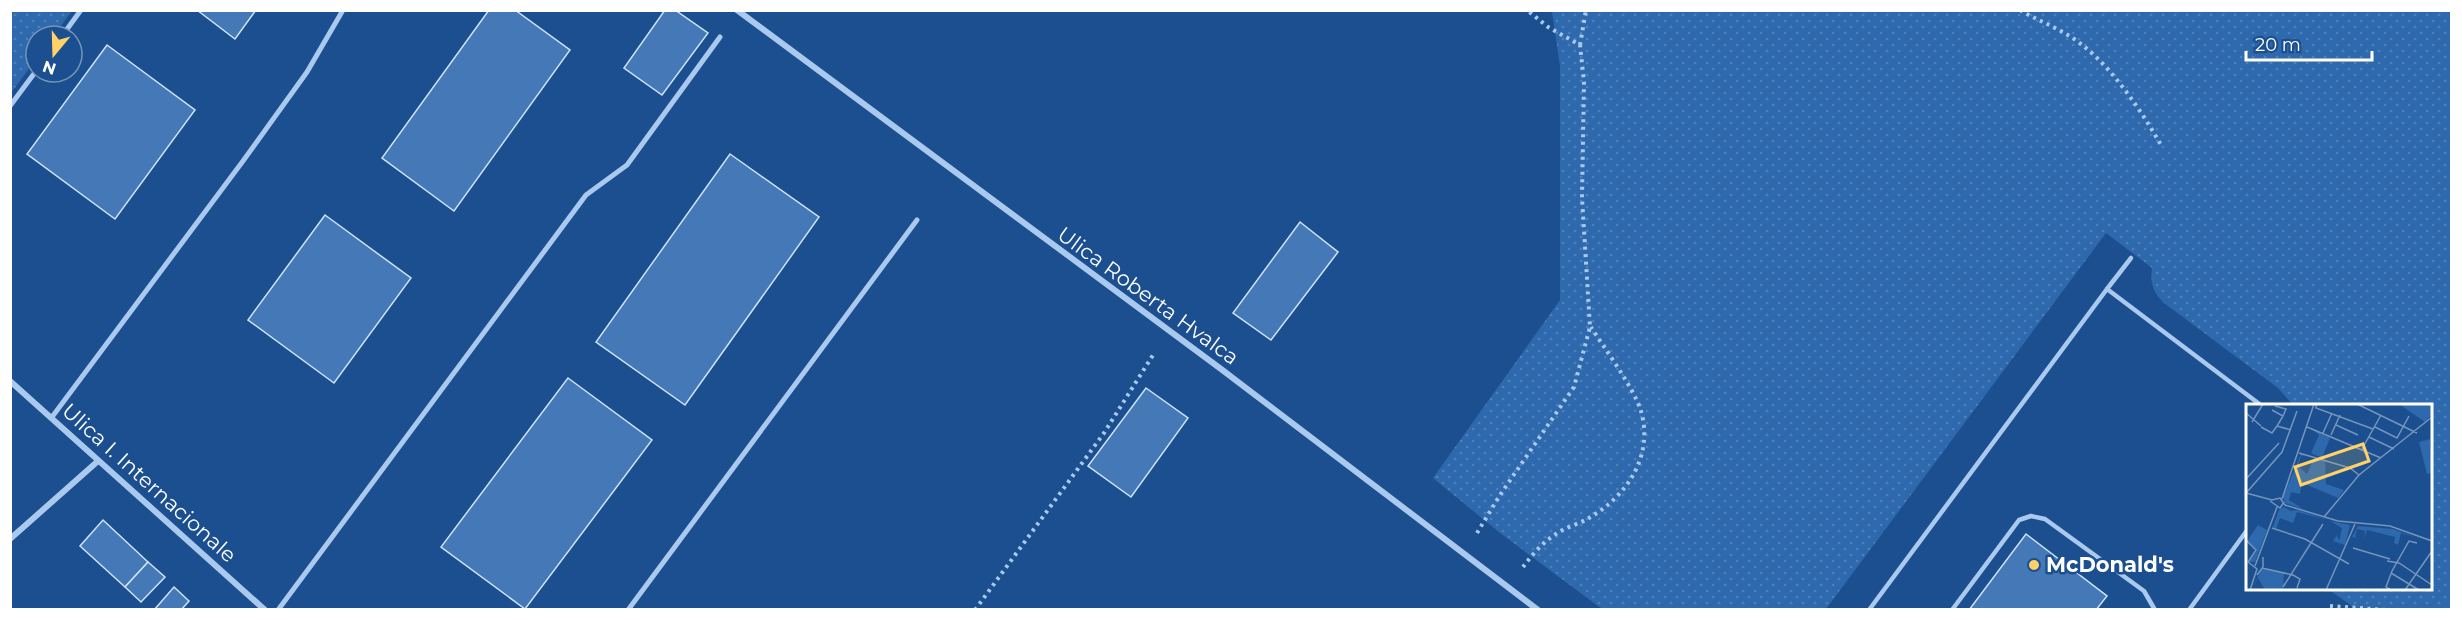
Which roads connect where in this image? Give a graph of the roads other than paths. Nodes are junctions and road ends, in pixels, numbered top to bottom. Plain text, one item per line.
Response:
1 (81, 10) edge
2 (343, 10) edge
3 (736, 10) edge
4 (71, 24) edge
5 (720, 38) dead end
6 (26, 84) edge
7 (10, 106) edge
8 (917, 220) dead end
9 (2131, 258) dead end
10 (2107, 289) junction
11 (10, 381) edge
12 (2261, 404) edge
13 (51, 417) junction
14 (98, 461) junction
15 (2246, 530) edge
16 (10, 539) edge
17 (265, 609) edge
18 (278, 609) edge
19 (628, 609) edge
20 (1538, 609) edge
21 (1869, 609) edge
22 (1953, 609) edge
23 (2155, 609) edge
24 (2189, 609) edge

1 - 4 street
2 - 13 street
3 - 20 street, Ulica Roberta Hvalca
5 - 18 street
6 - 7 street
8 - 19 street
9 - 10 lane
10 - 12 lane
10 - 21 lane
11 - 13 street, Ulica I. Internacionale
13 - 14 street, Ulica I. Internacionale
14 - 16 street
14 - 17 street, Ulica I. Internacionale
15 - 24 lane
22 - 23 lane

